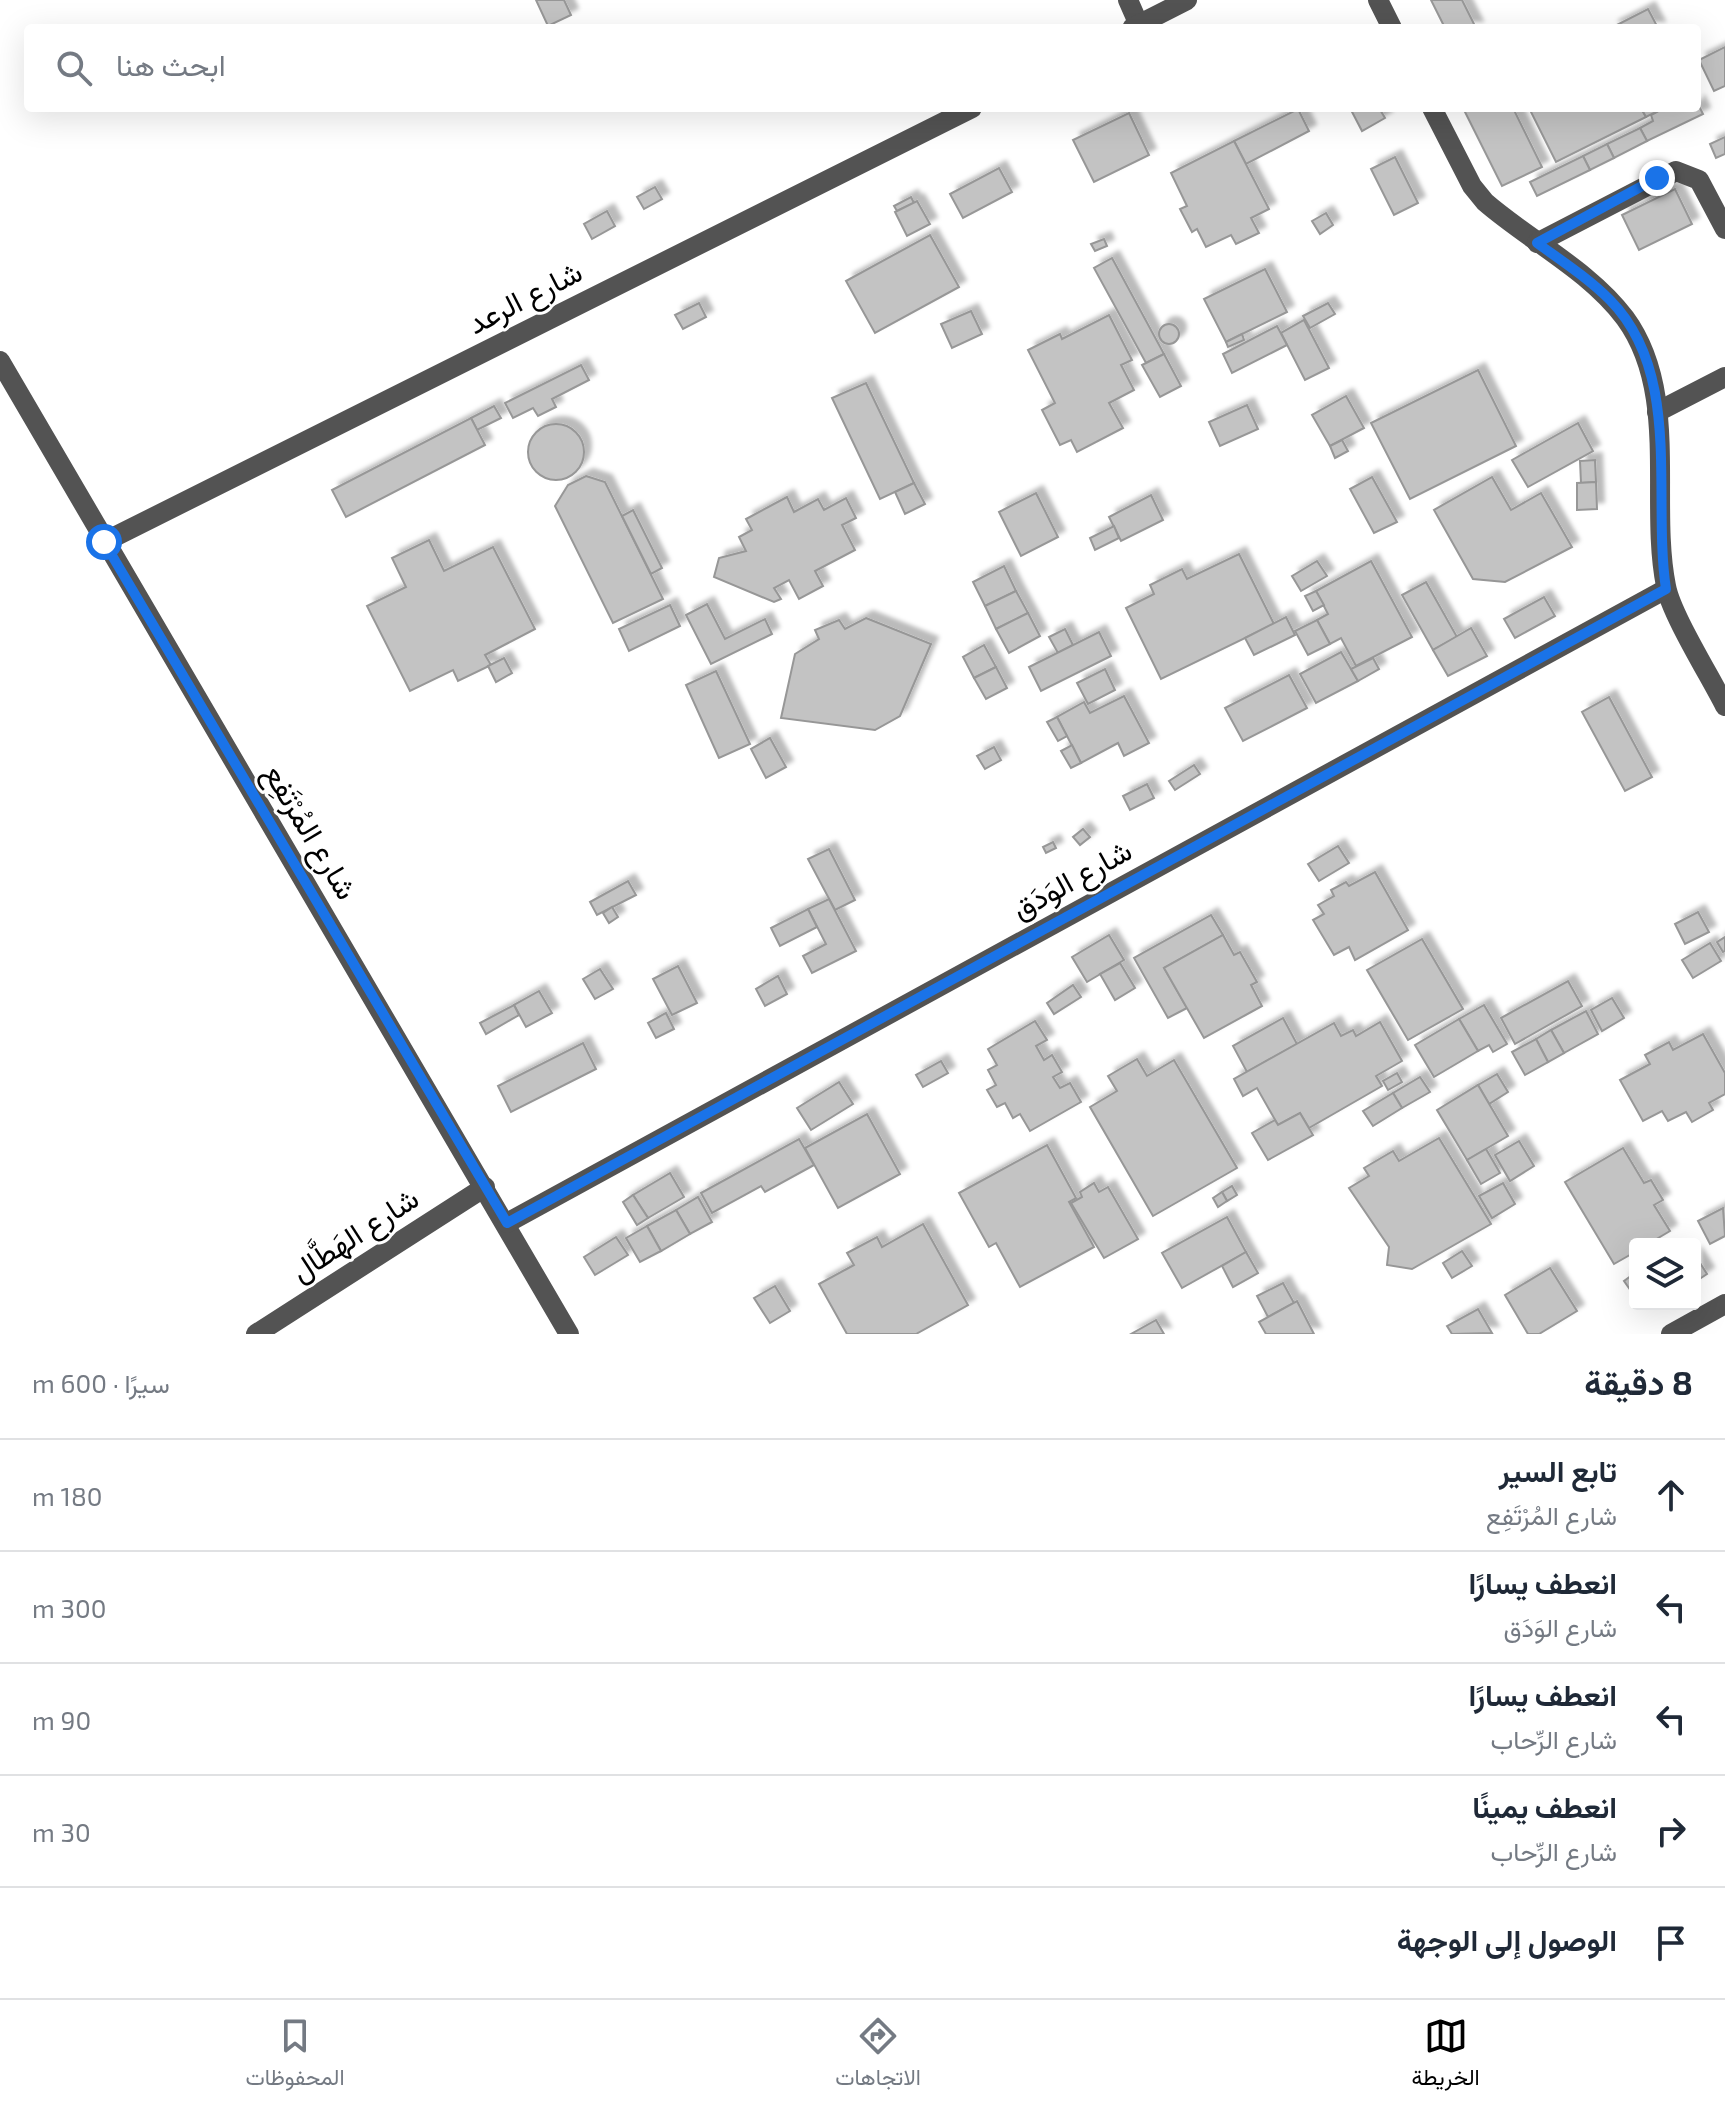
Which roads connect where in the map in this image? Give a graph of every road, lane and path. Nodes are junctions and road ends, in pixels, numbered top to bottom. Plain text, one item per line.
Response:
1 (1128, 0) edge
2 (1187, 0) edge
3 (1378, 0) edge
4 (1135, 24) edge
5 (1140, 24) edge
6 (1390, 24) edge
7 (964, 112) edge
8 (1434, 112) edge
9 (1725, 229) edge
10 (1537, 243) junction
11 (0, 361) edge
12 (1725, 377) edge
13 (1657, 412) junction
14 (104, 542) junction
15 (1666, 589) junction
16 (1725, 706) edge
17 (485, 1187) junction
18 (507, 1223) junction
19 (1725, 1304) edge
20 (256, 1334) edge
21 (569, 1334) edge
22 (1671, 1334) edge

1 - 4 street
2 - 5 street
3 - 6 street
7 - 14 street, شارع الرعد
8 - 10 street
9 - 10 street
10 - 13 street
11 - 14 street, شارع المُرْتَفِع
12 - 13 street
13 - 15 street
14 - 17 street, شارع المُرْتَفِع
15 - 16 street
15 - 18 street, شارع الوَدَق
17 - 18 street, شارع المُرْتَفِع
17 - 20 street, شارع الهَطَّال
18 - 21 street, شارع المُرْتَفِع
19 - 22 street

